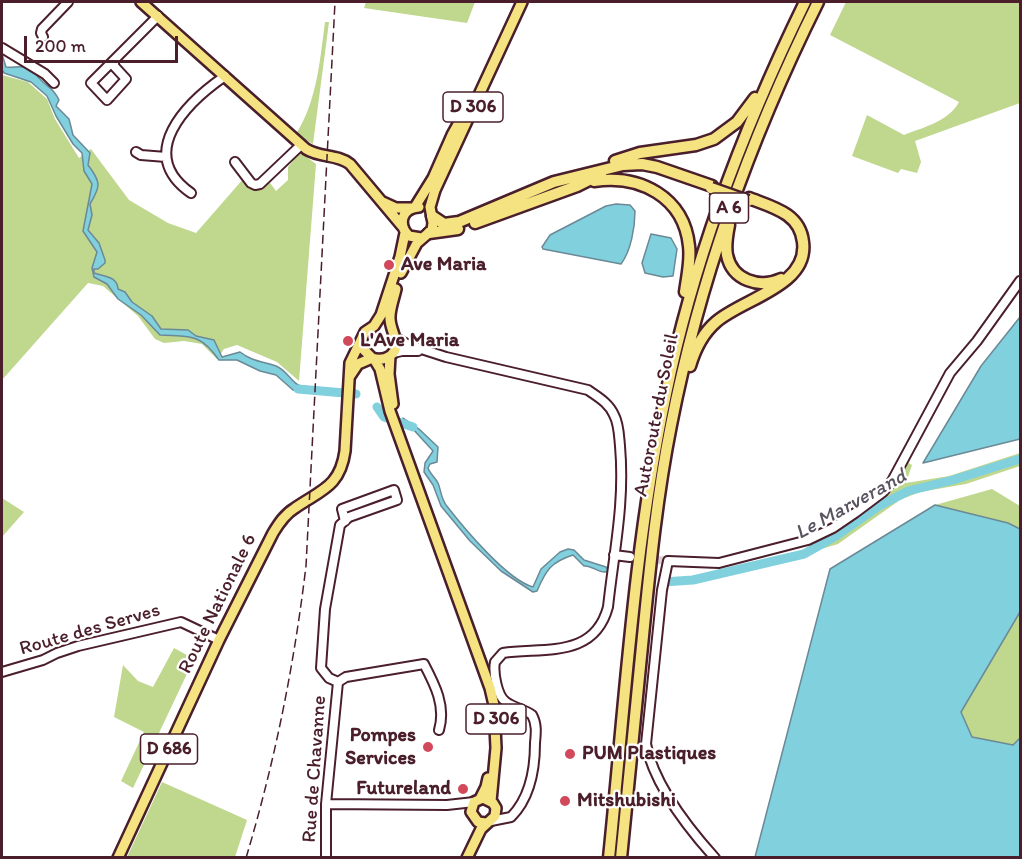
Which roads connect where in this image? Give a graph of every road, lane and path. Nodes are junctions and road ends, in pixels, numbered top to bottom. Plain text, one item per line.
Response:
1 (68, 2) edge
2 (141, 2) edge
3 (516, 2) edge
4 (522, 2) edge
5 (805, 2) edge
6 (818, 2) edge
7 (158, 16) junction
8 (44, 37) dead end
9 (2, 48) edge
10 (114, 60) junction
11 (225, 76) junction
12 (768, 79) junction
13 (54, 83) dead end
14 (301, 145) junction
15 (136, 152) dead end
16 (166, 157) junction
17 (235, 162) dead end
18 (590, 172) junction
19 (577, 186) junction
20 (711, 187) junction
21 (735, 192) junction
22 (191, 193) dead end
23 (379, 200) junction
24 (749, 200) junction
25 (414, 207) junction
26 (431, 215) junction
27 (404, 229) junction
28 (425, 236) junction
29 (1020, 281) edge
30 (374, 326) junction
31 (394, 334) junction
32 (362, 341) junction
33 (678, 343) junction
34 (429, 352) junction
35 (392, 354) junction
36 (373, 358) junction
37 (348, 383) junction
38 (393, 413) junction
39 (671, 424) junction
40 (345, 521) junction
41 (614, 555) junction
42 (630, 557) tunnel mouth
43 (219, 640) junction
44 (472, 640) junction
45 (2, 672) edge
46 (338, 682) junction
47 (440, 730) dead end
48 (477, 800) junction
49 (326, 804) junction
50 (447, 805) junction
51 (494, 805) junction
52 (519, 807) junction
53 (472, 816) junction
54 (489, 822) junction
55 (118, 858) edge
56 (326, 858) edge
57 (462, 858) edge
58 (467, 858) edge
59 (609, 858) edge
60 (621, 858) edge
61 (715, 858) edge

1 - 8 street
2 - 7 main road
3 - 25 main road, D 306
4 - 26 main road, D 306
5 - 12 highway, Autoroute du Soleil / A 6
6 - 21 highway, Autoroute du Soleil / A 6
7 - 10 street
7 - 11 main road
9 - 13 street
10 - 10 street
11 - 14 main road
11 - 16 street
12 - 18 highway
12 - 33 highway, Autoroute du Soleil / A 6
14 - 17 street
14 - 23 main road
15 - 16 street
16 - 22 street
18 - 20 highway
18 - 26 highway
19 - 20 highway
19 - 28 highway
19 - 33 highway
20 - 24 highway, bridge
21 - 24 highway
21 - 39 highway, Autoroute du Soleil / A 6
23 - 25 main road
23 - 27 main road
24 - 39 highway
25 - 26 main road
25 - 27 main road
26 - 28 main road
27 - 28 main road
27 - 30 main road
28 - 31 main road
29 - 61 street
30 - 31 main road
30 - 32 main road
31 - 34 street
31 - 35 main road
32 - 36 main road
32 - 37 main road, Route Nationale 6 / D 686
33 - 59 highway, Autoroute du Soleil / A 6
34 - 35 street
34 - 41 street
35 - 36 main road
35 - 38 main road, D 306
36 - 37 main road
36 - 38 main road, D 306
37 - 43 main road, Route Nationale 6 / D 686
38 - 44 main road, D 306
39 - 60 highway, Autoroute du Soleil / A 6
40 - 40 street
40 - 46 street
41 - 42 street
41 - 52 street
43 - 45 street, Route des Serves
43 - 55 main road, Route Nationale 6 / D 686
44 - 48 main road, D 306
44 - 51 main road, D 306
46 - 47 street
46 - 49 street, Rue de Chavanne
48 - 50 street
48 - 51 main road
48 - 53 main road
49 - 50 street
49 - 56 street, Rue de Chavanne
50 - 53 street
51 - 52 street
51 - 54 main road
52 - 54 street
53 - 54 main road
53 - 57 main road
54 - 58 main road

